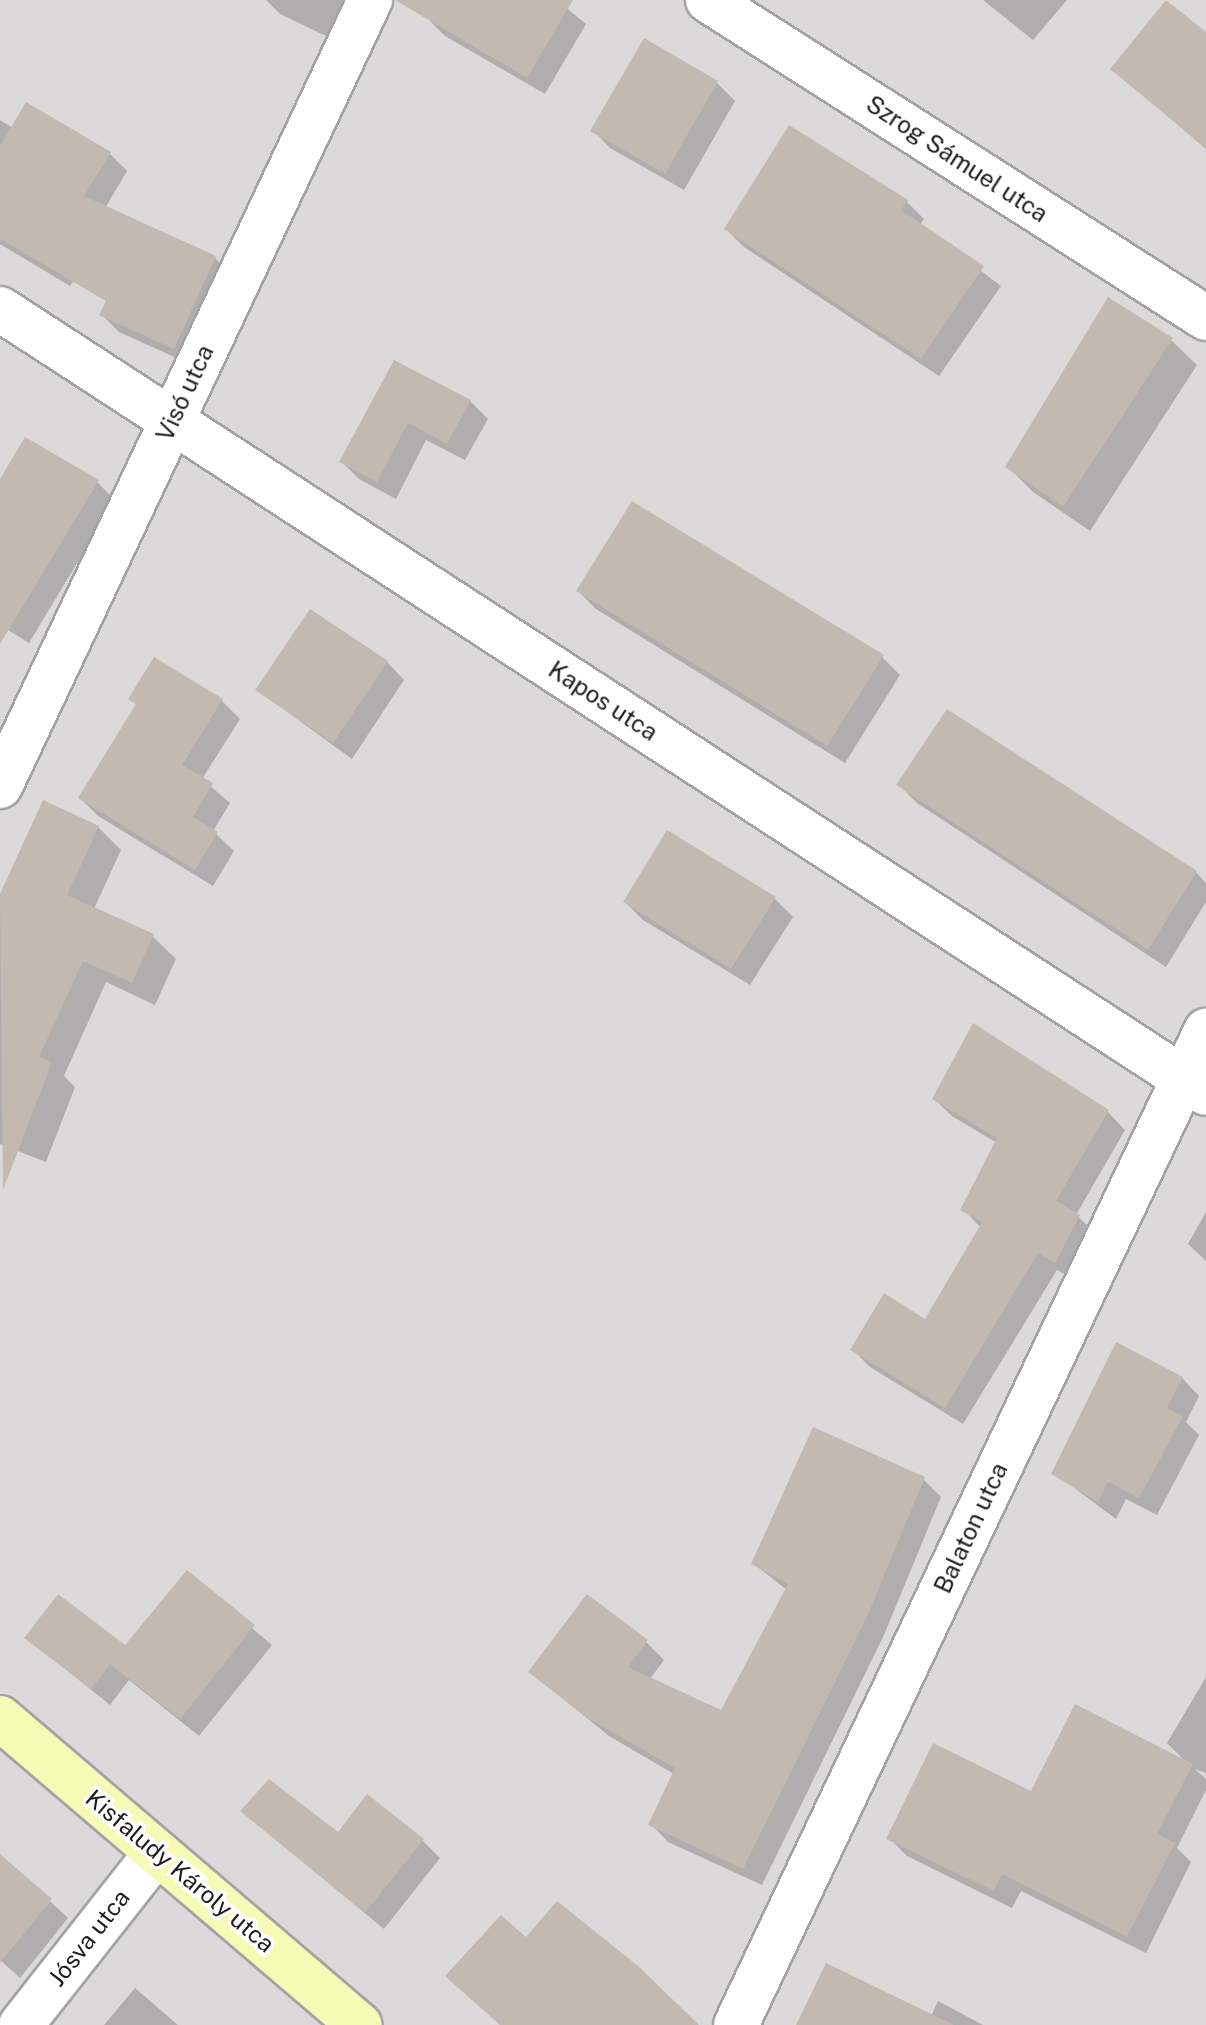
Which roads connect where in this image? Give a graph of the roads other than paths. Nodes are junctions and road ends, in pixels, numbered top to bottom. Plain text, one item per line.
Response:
1 (370, 0) edge
2 (708, 0) edge
3 (0, 309) edge
4 (1206, 318) edge
5 (172, 421) junction
6 (0, 786) edge
7 (1206, 1031) edge
8 (1195, 1086) edge
9 (0, 1718) edge
10 (157, 1852) junction
11 (21, 2025) edge
12 (360, 2025) edge
13 (736, 2025) edge

1 - 5 street, Visó utca
2 - 4 street, Szrog Sámuel utca
3 - 5 street, Kapos utca
5 - 6 street, Visó utca
5 - 8 street, Kapos utca
7 - 8 street, Balaton utca
8 - 13 street, Balaton utca
9 - 10 main road, Kisfaludy Károly utca
10 - 11 street, Jósva utca
10 - 12 main road, Kisfaludy Károly utca

